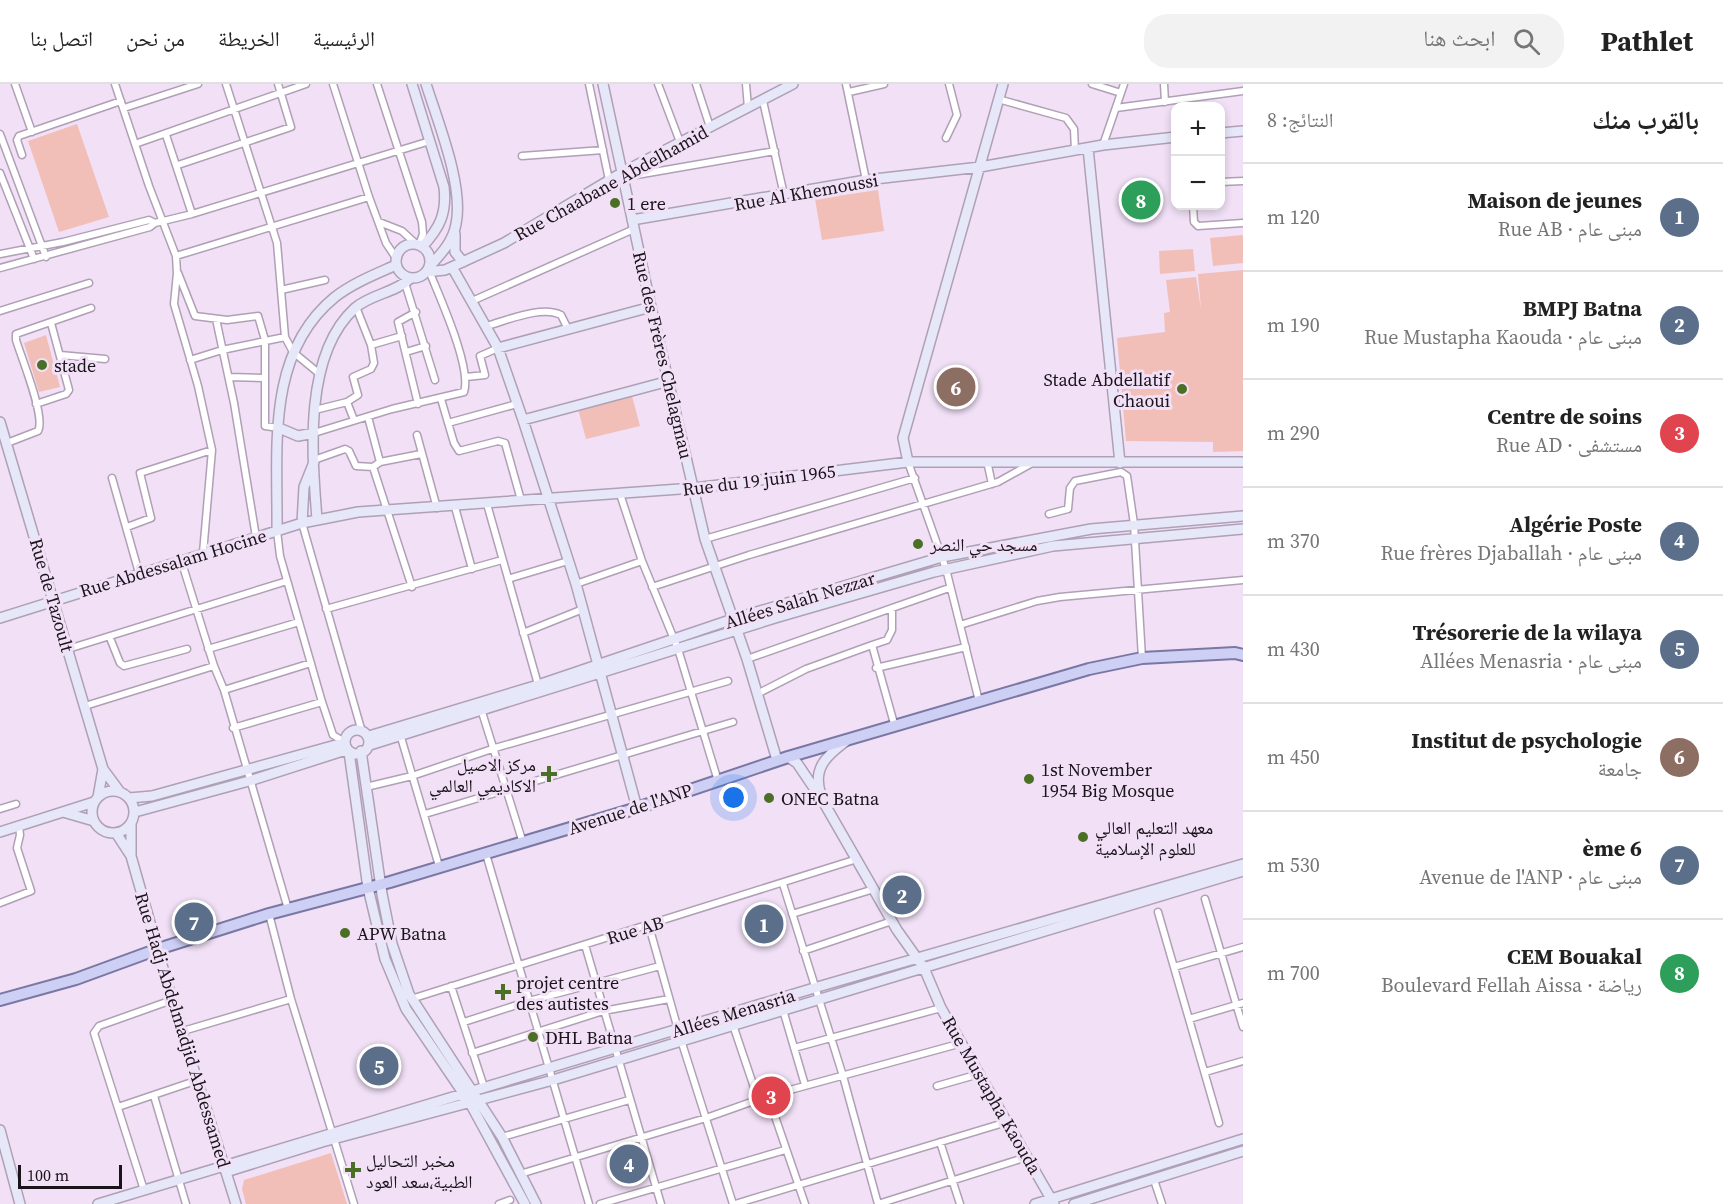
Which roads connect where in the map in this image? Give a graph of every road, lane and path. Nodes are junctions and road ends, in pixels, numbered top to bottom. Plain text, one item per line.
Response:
1 (15, 84) edge
2 (115, 84) edge
3 (198, 84) edge
4 (226, 84) edge
5 (278, 84) edge
6 (306, 84) edge
7 (333, 84) edge
8 (376, 84) edge
9 (412, 84) edge
10 (426, 84) edge
11 (589, 84) edge
12 (603, 84) edge
13 (658, 84) edge
14 (696, 84) edge
15 (746, 84) edge
16 (792, 84) edge
17 (846, 84) edge
18 (884, 84) edge
19 (950, 84) edge
20 (1003, 84) edge
21 (1092, 84) edge
22 (1124, 84) edge
23 (1164, 84) edge
24 (1243, 91) edge
25 (849, 92) junction
26 (281, 93) junction
27 (1121, 93) junction
28 (1190, 98) junction
29 (998, 99) junction
30 (763, 100) junction
31 (121, 101) junction
32 (1165, 102) junction
33 (1190, 102) edge
34 (124, 108) junction
35 (1116, 108) junction
36 (748, 109) junction
37 (235, 110) junction
38 (710, 127) junction
39 (1243, 131) edge
40 (32, 132) junction
41 (1225, 133) edge
42 (0, 134) edge
43 (166, 135) junction
44 (946, 138) dead end
45 (1171, 138) edge
46 (430, 141) junction
47 (245, 142) junction
48 (680, 142) junction
49 (135, 144) junction
50 (1103, 145) junction
51 (1088, 148) junction
52 (603, 150) junction
53 (398, 151) junction
54 (775, 151) junction
55 (1075, 151) junction
56 (22, 155) dead end
57 (522, 156) dead end
58 (359, 163) junction
59 (178, 165) junction
60 (980, 167) junction
61 (0, 173) edge
62 (624, 175) junction
63 (609, 180) junction
64 (866, 180) junction
65 (1243, 181) edge
66 (1225, 183) edge
67 (261, 192) junction
68 (784, 195) junction
69 (369, 196) junction
70 (1193, 210) edge
71 (192, 214) junction
72 (159, 222) junction
73 (379, 222) junction
74 (1243, 223) edge
75 (633, 225) junction
76 (273, 226) junction
77 (455, 230) junction
78 (42, 246) junction
79 (421, 247) junction
80 (28, 248) junction
81 (0, 254) edge
82 (439, 255) junction
83 (46, 256) junction
84 (176, 256) junction
85 (34, 259) junction
86 (396, 261) junction
87 (458, 264) junction
88 (0, 268) edge
89 (428, 271) junction
90 (177, 273) junction
91 (325, 280) dead end
92 (408, 281) junction
93 (89, 283) dead end
94 (281, 290) junction
95 (472, 302) junction
96 (356, 307) junction
97 (651, 307) junction
98 (91, 308) dead end
99 (0, 311) edge
100 (416, 312) junction
101 (216, 320) junction
102 (51, 323) junction
103 (486, 326) junction
104 (568, 329) junction
105 (402, 336) junction
106 (285, 337) junction
107 (265, 340) junction
108 (371, 345) junction
109 (426, 346) junction
110 (498, 348) junction
111 (222, 350) junction
112 (293, 352) junction
113 (406, 352) junction
114 (60, 355) junction
115 (105, 359) dead end
116 (190, 360) junction
117 (321, 375) junction
118 (229, 377) junction
119 (466, 377) junction
120 (266, 378) junction
121 (435, 380) dead end
122 (669, 381) junction
123 (441, 399) junction
124 (347, 402) junction
125 (36, 404) junction
126 (418, 404) junction
127 (517, 404) junction
128 (315, 410) junction
129 (368, 417) junction
130 (354, 420) junction
131 (523, 420) junction
132 (0, 422) edge
133 (448, 423) junction
134 (279, 428) junction
135 (314, 433) junction
136 (417, 435) dead end
137 (7, 443) junction
138 (212, 450) junction
139 (422, 454) junction
140 (314, 460) junction
141 (987, 460) junction
142 (380, 462) junction
143 (908, 462) junction
144 (1035, 462) junction
145 (1243, 462) edge
146 (1120, 463) junction
147 (373, 466) junction
148 (112, 478) dead end
149 (915, 478) junction
150 (992, 484) junction
151 (694, 488) junction
152 (621, 494) junction
153 (549, 498) junction
154 (521, 500) junction
155 (487, 504) junction
156 (924, 506) junction
157 (455, 507) junction
158 (437, 508) junction
159 (387, 510) junction
160 (1049, 514) dead end
161 (1243, 516) edge
162 (317, 519) junction
163 (302, 523) junction
164 (1134, 524) junction
165 (127, 527) junction
166 (1243, 529) edge
167 (277, 531) junction
168 (256, 537) junction
169 (1134, 537) junction
170 (705, 539) junction
171 (203, 553) junction
172 (942, 557) junction
173 (502, 560) junction
174 (181, 561) junction
175 (568, 561) junction
176 (642, 561) junction
177 (714, 568) junction
178 (471, 569) junction
179 (946, 569) junction
180 (140, 573) junction
181 (508, 579) junction
182 (1243, 580) edge
183 (287, 581) junction
184 (576, 584) junction
185 (412, 587) junction
186 (652, 587) junction
187 (949, 588) junction
188 (1138, 591) junction
189 (54, 601) junction
190 (892, 608) junction
191 (326, 609) junction
192 (583, 609) junction
193 (196, 610) junction
194 (0, 618) edge
195 (732, 619) junction
196 (299, 622) junction
197 (960, 625) junction
198 (737, 632) junction
199 (523, 633) junction
200 (110, 638) junction
201 (672, 640) junction
202 (872, 645) junction
203 (966, 647) junction
204 (68, 649) junction
205 (187, 649) dead end
206 (208, 649) junction
207 (678, 649) junction
208 (1240, 653) edge
209 (1143, 658) junction
210 (747, 659) junction
211 (310, 663) junction
212 (213, 666) junction
213 (600, 667) junction
214 (876, 668) junction
215 (728, 681) dead end
216 (539, 688) junction
217 (224, 690) junction
218 (692, 690) junction
219 (757, 694) junction
220 (980, 701) junction
221 (322, 702) junction
222 (85, 706) junction
223 (481, 709) junction
224 (611, 714) junction
225 (734, 722) dead end
226 (895, 727) junction
227 (233, 728) junction
228 (703, 731) junction
229 (399, 732) junction
230 (367, 737) junction
231 (845, 742) junction
232 (346, 746) junction
233 (495, 748) junction
234 (361, 751) junction
235 (622, 755) junction
236 (782, 759) junction
237 (103, 769) junction
238 (246, 770) junction
239 (412, 776) junction
240 (249, 781) junction
241 (718, 781) junction
242 (366, 787) junction
243 (508, 788) junction
244 (120, 792) junction
245 (129, 798) junction
246 (96, 799) junction
247 (824, 803) junction
248 (16, 804) dead end
249 (637, 808) junction
250 (0, 809) edge
251 (60, 812) junction
252 (135, 812) junction
253 (424, 814) junction
254 (94, 821) junction
255 (131, 824) junction
256 (19, 826) junction
257 (362, 831) junction
258 (372, 831) junction
259 (0, 832) edge
260 (116, 833) junction
261 (523, 843) junction
262 (486, 854) junction
263 (130, 856) junction
264 (858, 859) junction
265 (1243, 864) edge
266 (439, 866) junction
267 (1243, 871) edge
268 (783, 884) junction
269 (381, 885) junction
270 (368, 888) junction
271 (874, 889) junction
272 (1205, 899) dead end
273 (0, 903) edge
274 (1121, 904) junction
275 (288, 909) junction
276 (1158, 912) dead end
277 (269, 914) junction
278 (792, 914) junction
279 (892, 921) junction
280 (649, 926) junction
281 (585, 945) junction
282 (1243, 947) edge
283 (159, 949) junction
284 (803, 951) junction
285 (1221, 953) junction
286 (914, 958) junction
287 (517, 966) junction
288 (660, 966) junction
289 (1174, 968) junction
290 (920, 969) junction
291 (597, 981) junction
292 (451, 986) junction
293 (814, 988) junction
294 (291, 999) junction
295 (411, 999) junction
296 (669, 999) junction
297 (0, 1000) edge
298 (172, 1000) junction
299 (818, 1000) junction
300 (528, 1001) junction
301 (1240, 1004) edge
302 (941, 1008) junction
303 (783, 1010) junction
304 (603, 1011) junction
305 (1189, 1019) junction
306 (464, 1022) junction
307 (733, 1025) junction
308 (1243, 1027) edge
309 (537, 1030) junction
310 (183, 1031) junction
311 (679, 1035) junction
312 (830, 1038) junction
313 (962, 1043) junction
314 (794, 1048) junction
315 (472, 1053) junction
316 (615, 1054) junction
317 (1243, 1061) edge
318 (549, 1069) junction
319 (1204, 1072) junction
320 (979, 1074) junction
321 (843, 1076) junction
322 (198, 1080) junction
323 (553, 1080) junction
324 (805, 1085) junction
325 (937, 1086) dead end
326 (484, 1087) junction
327 (467, 1091) junction
328 (154, 1096) junction
329 (768, 1096) junction
330 (758, 1099) junction
331 (478, 1100) junction
332 (629, 1100) junction
333 (118, 1107) junction
334 (706, 1118) junction
335 (563, 1120) junction
336 (1008, 1122) junction
337 (1219, 1123) dead end
338 (0, 1130) edge
339 (333, 1135) junction
340 (502, 1137) junction
341 (640, 1137) junction
342 (1243, 1139) edge
343 (940, 1142) junction
344 (785, 1150) junction
345 (1243, 1150) edge
346 (574, 1157) junction
347 (1027, 1157) junction
348 (869, 1164) junction
349 (5, 1167) edge
350 (720, 1167) junction
351 (225, 1169) junction
352 (520, 1174) junction
353 (179, 1178) junction
354 (1154, 1180) junction
355 (953, 1181) junction
356 (799, 1185) junction
357 (655, 1186) junction
358 (142, 1191) junction
359 (510, 1200) dead end
360 (1052, 1202) edge
361 (20, 1204) edge
362 (98, 1204) edge
363 (186, 1204) edge
364 (236, 1204) edge
365 (354, 1204) edge
366 (499, 1204) edge
367 (525, 1204) edge
368 (536, 1204) edge
369 (589, 1204) edge
370 (600, 1204) edge
371 (661, 1204) edge
372 (734, 1204) edge
373 (805, 1204) edge
374 (878, 1204) edge
375 (960, 1204) edge
376 (1035, 1204) edge
377 (1074, 1204) edge
378 (1162, 1204) edge

1 - 40 street
2 - 31 street
3 - 34 street
4 - 37 street
5 - 26 street
6 - 26 street
7 - 58 street
8 - 53 street
9 - 46 street
10 - 77 street
11 - 52 street
12 - 62 street, Rue des Frères Chelagmau
13 - 48 street
14 - 38 street
15 - 36 street
16 - 30 street, Rue Chaabane Abdelhamid
17 - 25 street
18 - 25 street
19 - 44 street
20 - 29 street
21 - 27 street
22 - 27 street
23 - 32 street
24 - 28 street
25 - 64 street
26 - 37 street
26 - 47 street
27 - 35 street
28 - 32 street
28 - 33 street
29 - 55 street
29 - 60 street
30 - 36 street, Rue Chaabane Abdelhamid
30 - 54 street
31 - 34 street
31 - 40 street
32 - 35 street
34 - 49 street
35 - 50 street
36 - 38 street, Rue Chaabane Abdelhamid
37 - 43 street
37 - 47 street
38 - 48 street, Rue Chaabane Abdelhamid
39 - 41 street
40 - 56 street
42 - 78 street
43 - 49 street
43 - 59 street
45 - 50 street, Rue Al Khemoussi
46 - 53 street
46 - 79 street
47 - 59 street
47 - 67 street
48 - 62 street, Rue Chaabane Abdelhamid
49 - 72 street
50 - 51 street, Rue Al Khemoussi
51 - 55 street, Rue Al Khemoussi
51 - 146 street
52 - 57 street
52 - 63 street
53 - 58 street
53 - 79 street
54 - 62 street
54 - 68 street
55 - 60 street, Rue Al Khemoussi
58 - 67 street
58 - 69 street
59 - 71 street
60 - 64 street, Rue Al Khemoussi
60 - 143 street
61 - 80 street
62 - 63 street, Rue Chaabane Abdelhamid
62 - 75 street, Rue des Frères Chelagmau
63 - 87 street, Rue Chaabane Abdelhamid
64 - 68 street, Rue Al Khemoussi
65 - 66 street
67 - 71 street
67 - 76 street
68 - 75 street, Rue Al Khemoussi
69 - 73 street
69 - 76 street
70 - 74 street
71 - 72 street
72 - 78 street
72 - 83 street
72 - 84 street
73 - 79 street
73 - 86 street
75 - 95 street
75 - 97 street, Rue des Frères Chelagmau
76 - 84 street
76 - 94 street
77 - 82 street
77 - 87 street
78 - 80 street
78 - 83 street
79 - 82 street
79 - 86 street
79 - 89 street
80 - 81 street
80 - 85 street
82 - 87 street
82 - 89 street
83 - 85 street
84 - 90 street
85 - 88 street
86 - 92 street
86 - 112 street
87 - 89 street, Rue Chaabane Abdelhamid
87 - 95 street
89 - 92 street, Rue Chaabane Abdelhamid
89 - 119 street
90 - 101 street
90 - 116 street
91 - 94 street
92 - 96 street
92 - 100 street
93 - 99 street
94 - 106 street
95 - 103 street
96 - 108 street
96 - 117 street
97 - 104 street
97 - 122 street, Rue des Frères Chelagmau
98 - 102 street
100 - 105 street
100 - 109 street
101 - 107 street
101 - 111 street
102 - 114 street
102 - 125 street
103 - 104 street
103 - 110 street
104 - 110 street
105 - 108 street
105 - 113 street
106 - 107 street
106 - 112 street
107 - 111 street
107 - 120 street
108 - 124 street
109 - 113 street
109 - 121 street
110 - 119 street
110 - 127 street
111 - 116 street
111 - 118 street
112 - 117 street
112 - 134 street
113 - 126 street
114 - 115 street
114 - 125 street
116 - 138 street
117 - 128 street
118 - 120 street
118 - 168 street
119 - 123 street
120 - 134 street
122 - 131 street
122 - 151 street, Rue des Frères Chelagmau
123 - 126 street
123 - 133 street
124 - 128 street
124 - 130 street
125 - 137 street
126 - 129 street
127 - 131 street
127 - 133 street
128 - 135 street
129 - 130 street
129 - 142 street
130 - 135 street
131 - 153 street
132 - 137 street, Rue de Tazoult
133 - 154 street
134 - 135 street
134 - 167 street
135 - 140 street
136 - 139 street
137 - 189 street, Rue de Tazoult
138 - 165 street
138 - 171 street
139 - 142 street
139 - 158 street
140 - 147 street
140 - 162 street
140 - 163 street
141 - 143 street, Rue du 19 juin 1965
141 - 144 street, Rue du 19 juin 1965
141 - 150 street
142 - 147 street
143 - 149 street
143 - 151 street, Rue du 19 juin 1965
144 - 146 street, Rue du 19 juin 1965
144 - 150 street
145 - 146 street, Rue du 19 juin 1965
147 - 159 street
148 - 165 street
149 - 156 street
149 - 170 street
150 - 156 street
151 - 152 street, Rue du 19 juin 1965
151 - 170 street, Rue des Frères Chelagmau
152 - 153 street, Rue du 19 juin 1965
152 - 176 street
153 - 154 street, Rue du 19 juin 1965
153 - 175 street
154 - 155 street, Rue du 19 juin 1965
155 - 157 street, Rue du 19 juin 1965
155 - 173 street
156 - 172 street
156 - 177 street
157 - 158 street, Rue du 19 juin 1965
157 - 178 street
158 - 159 street, Rue du 19 juin 1965
159 - 162 street, Rue du 19 juin 1965
159 - 185 street
160 - 164 street
161 - 164 street, Allées Salah Nezzar
162 - 163 street, Rue du 19 juin 1965
163 - 167 street, Rue du 19 juin 1965
163 - 191 street
164 - 169 street
164 - 172 street, Allées Salah Nezzar
165 - 180 street
166 - 169 street
167 - 168 street, Rue Abdessalam Hocine
167 - 183 street
168 - 171 street, Rue Abdessalam Hocine
169 - 179 street
169 - 188 street
170 - 177 street, Rue des Frères Chelagmau
171 - 174 street, Rue Abdessalam Hocine
172 - 179 street
172 - 195 street, Allées Salah Nezzar
173 - 178 street
173 - 181 street
174 - 180 street, Rue Abdessalam Hocine
174 - 193 street
175 - 181 street
175 - 184 street
176 - 184 street
176 - 186 street
177 - 186 street
177 - 195 street, Rue des Frères Chelagmau
178 - 185 street
179 - 187 street
179 - 198 street
180 - 189 street, Rue Abdessalam Hocine
181 - 199 street
182 - 188 street
183 - 193 street
183 - 196 street
184 - 192 street
185 - 191 street
186 - 201 street
187 - 190 street
187 - 197 street
188 - 197 street
188 - 209 street
189 - 194 street, Rue Abdessalam Hocine
189 - 204 street, Rue de Tazoult
190 - 202 street
190 - 210 street
191 - 230 street
192 - 199 street
192 - 213 street
193 - 200 street
193 - 206 street
195 - 198 street, Rue des Frères Chelagmau
195 - 201 street, Allées Salah Nezzar
196 - 206 street
196 - 211 street
197 - 203 street
198 - 207 street
198 - 210 street, Rue des Frères Chelagmau
199 - 216 street
200 - 204 street
200 - 205 street
201 - 207 street
201 - 213 street, Allées Salah Nezzar
202 - 214 street
202 - 219 street
203 - 214 street
203 - 220 street
204 - 222 street, Rue de Tazoult
206 - 212 street
207 - 213 street
207 - 218 street
208 - 209 main road, Avenue de l'ANP
209 - 220 main road, Avenue de l'ANP
210 - 219 street, Rue des Frères Chelagmau
211 - 217 street
211 - 221 street
212 - 217 street
212 - 222 street
213 - 216 street, Allées Salah Nezzar
213 - 224 street
214 - 226 street
215 - 218 street
216 - 223 street
216 - 229 street, Allées Salah Nezzar
217 - 227 street
218 - 224 street
218 - 228 street
219 - 236 street, Rue des Frères Chelagmau
220 - 226 main road, Avenue de l'ANP
221 - 227 street
221 - 232 street
222 - 237 street, Rue de Tazoult
223 - 229 street
223 - 233 street
224 - 233 street
224 - 235 street
225 - 228 street
226 - 231 main road, Avenue de l'ANP
227 - 238 street
228 - 235 street
228 - 241 street
229 - 230 street, Allées Salah Nezzar
229 - 239 street
230 - 232 street
230 - 234 street
231 - 236 main road, Avenue de l'ANP
231 - 247 street
232 - 234 street
232 - 238 street
232 - 240 street
232 - 257 street
233 - 239 street
233 - 243 street
234 - 242 street
235 - 243 street
235 - 249 street
236 - 241 main road, Avenue de l'ANP
236 - 247 street, Rue Mustapha Kaouda
237 - 244 street, Rue de Tazoult
237 - 246 street, Rue de Tazoult
238 - 240 street
238 - 245 street
239 - 242 street
239 - 253 street
240 - 252 street
240 - 275 street
241 - 249 main road, Avenue de l'ANP
242 - 258 street
243 - 253 street
243 - 261 street
244 - 245 street
244 - 246 street
245 - 252 street
246 - 251 street
246 - 254 street
247 - 264 street, Rue Mustapha Kaouda
248 - 250 street
249 - 261 main road, Avenue de l'ANP
251 - 254 street
251 - 256 street
252 - 255 street
253 - 266 street
254 - 260 street
255 - 260 street
255 - 263 street, Rue Hadj Abdelmadjid Abdessamed
256 - 259 street
256 - 273 street
257 - 258 street
257 - 270 street
258 - 269 street
260 - 263 street, Rue Hadj Abdelmadjid Abdessamed
261 - 262 main road, Avenue de l'ANP
262 - 266 main road, Avenue de l'ANP
262 - 287 street
263 - 283 street, Rue Hadj Abdelmadjid Abdessamed
264 - 268 street, Rue AB
264 - 271 street, Rue Mustapha Kaouda
265 - 274 street, Allées Menasria
266 - 269 main road, Avenue de l'ANP
267 - 274 street
268 - 278 street
268 - 280 street, Rue AB
269 - 270 main road, Avenue de l'ANP
269 - 295 street
270 - 275 main road, Avenue de l'ANP
270 - 327 street
271 - 278 street
271 - 279 street, Rue Mustapha Kaouda
272 - 285 street
274 - 286 street, Allées Menasria
274 - 290 street
275 - 277 main road, Avenue de l'ANP
276 - 289 street
277 - 283 main road, Avenue de l'ANP
277 - 294 street
278 - 284 street
279 - 284 street
279 - 286 street, Rue Mustapha Kaouda
280 - 281 street, Rue AB
280 - 288 street
281 - 287 street, Rue AB
281 - 291 street
282 - 285 street
283 - 297 main road, Avenue de l'ANP
283 - 298 street, Rue Hadj Abdelmadjid Abdessamed
284 - 293 street
285 - 289 street
285 - 301 street
286 - 290 street, Rue Mustapha Kaouda
286 - 293 street, Allées Menasria
287 - 292 street, Rue AB
287 - 300 street
288 - 291 street
288 - 296 street
289 - 305 street
290 - 299 street
290 - 302 street, Rue Mustapha Kaouda
291 - 300 street
291 - 304 street
292 - 295 street, Rue AB
292 - 306 street
293 - 299 street
293 - 311 street, Allées Menasria
294 - 310 street
294 - 339 street
295 - 327 street
296 - 304 street
296 - 311 street
298 - 310 street, Rue Hadj Abdelmadjid Abdessamed
298 - 333 street
299 - 303 street
299 - 312 street
300 - 306 street
300 - 309 street
301 - 305 street
301 - 308 street
302 - 312 street
302 - 313 street, Rue Mustapha Kaouda
303 - 307 street
303 - 314 street
304 - 309 street
304 - 316 street
305 - 319 street
306 - 315 street
307 - 311 street
307 - 330 street
309 - 315 street
309 - 318 street
310 - 322 street, Rue Hadj Abdelmadjid Abdessamed
311 - 316 street
311 - 334 street
312 - 314 street
312 - 321 street
313 - 320 street, Rue Mustapha Kaouda
313 - 321 street
314 - 324 street
315 - 326 street
316 - 318 street
316 - 323 street
316 - 332 street
317 - 319 street
318 - 323 street
318 - 326 street
319 - 337 street
320 - 325 street
320 - 336 street, Rue Mustapha Kaouda
321 - 324 street
321 - 348 street
322 - 328 street
322 - 351 street, Rue Hadj Abdelmadjid Abdessamed
323 - 331 street
323 - 335 street
324 - 329 street
326 - 327 street
327 - 331 street
327 - 339 street
328 - 333 street
328 - 353 street
329 - 330 street
329 - 344 street
330 - 334 street
331 - 339 street
331 - 340 street
331 - 367 street
332 - 335 street
332 - 341 street
333 - 358 street
334 - 341 street
334 - 350 street
335 - 340 street
335 - 346 street
336 - 343 street
336 - 347 street, Rue Mustapha Kaouda
338 - 349 street
339 - 351 street
339 - 365 street
340 - 352 street
341 - 346 street
341 - 357 street
342 - 360 street
343 - 348 street
343 - 355 street
344 - 350 street
344 - 356 street
345 - 354 street
346 - 352 street
346 - 369 street
347 - 355 street
347 - 360 street, Rue Mustapha Kaouda
348 - 356 street
348 - 374 street
349 - 361 street
350 - 357 street
350 - 372 street
351 - 353 street
351 - 364 street, Rue Hadj Abdelmadjid Abdessamed
352 - 368 street
353 - 358 street
353 - 363 street
354 - 377 street
354 - 378 street
355 - 374 street
355 - 375 street
356 - 372 street
356 - 373 street
357 - 370 street
357 - 371 street
358 - 362 street
359 - 366 street
360 - 376 street

